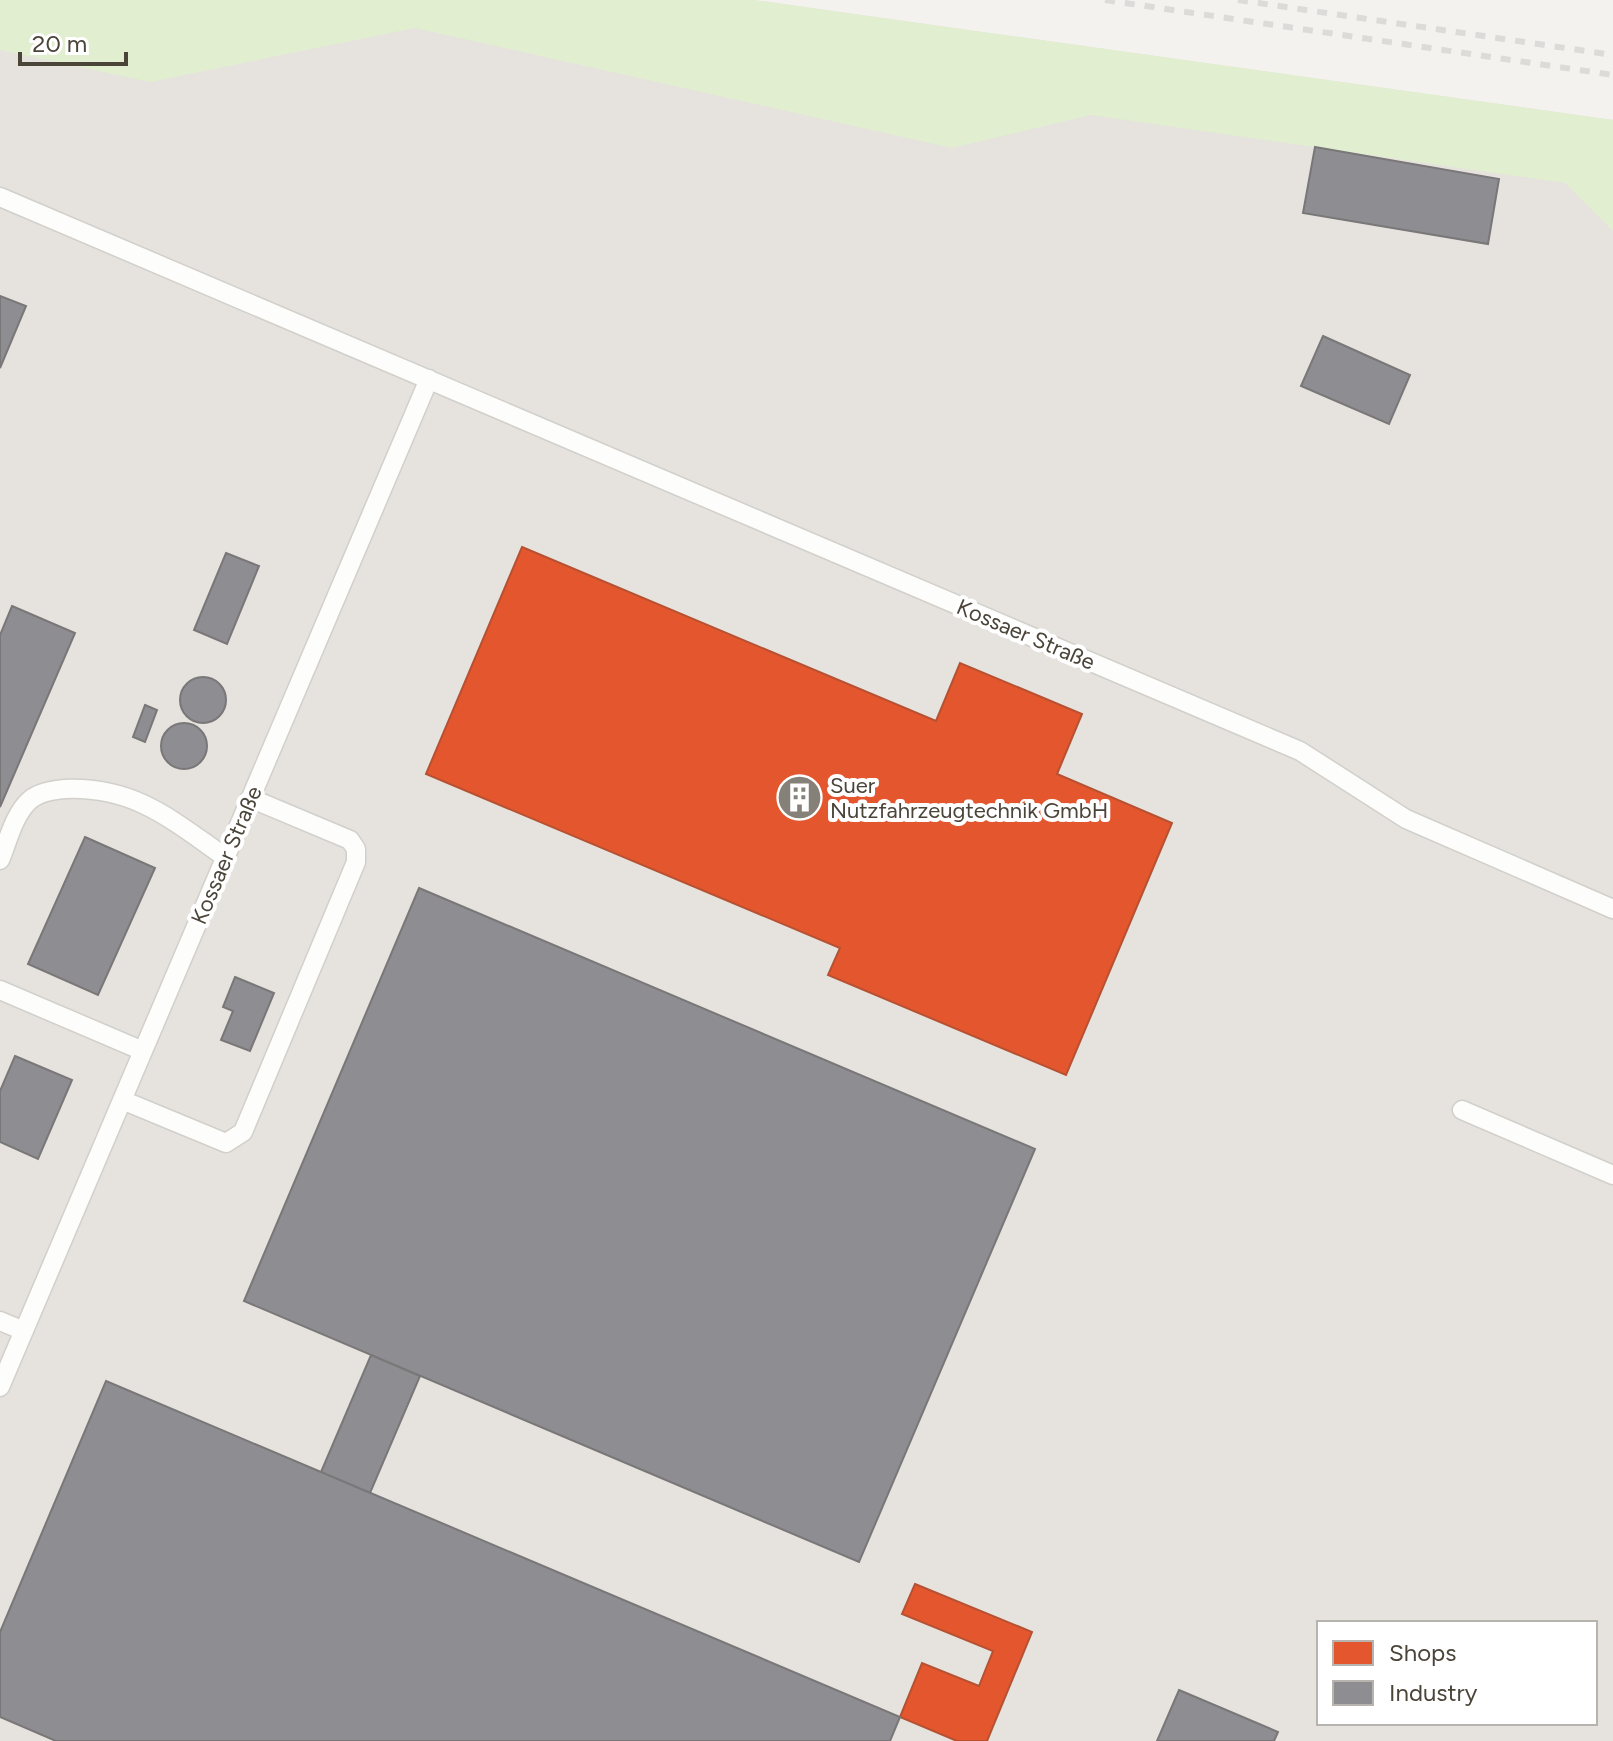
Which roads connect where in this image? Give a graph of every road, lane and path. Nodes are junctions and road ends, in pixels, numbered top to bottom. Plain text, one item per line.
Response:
1 (0, 197) edge
2 (429, 379) junction
3 (250, 798) junction
4 (225, 857) junction
5 (0, 860) edge
6 (1613, 909) edge
7 (0, 990) edge
8 (143, 1051) junction
9 (122, 1100) junction
10 (1462, 1110) dead end
11 (1612, 1171) edge
12 (0, 1321) edge
13 (24, 1331) junction
14 (0, 1387) edge

1 - 2 lane, Kossaer Straße
2 - 3 lane, Kossaer Straße
2 - 6 lane, Kossaer Straße
3 - 4 lane, Kossaer Straße
3 - 9 lane
4 - 5 lane
4 - 8 lane, Kossaer Straße
7 - 8 lane
8 - 9 lane, Kossaer Straße
9 - 13 lane, Kossaer Straße
10 - 11 lane
12 - 13 lane
13 - 14 lane, Kossaer Straße

